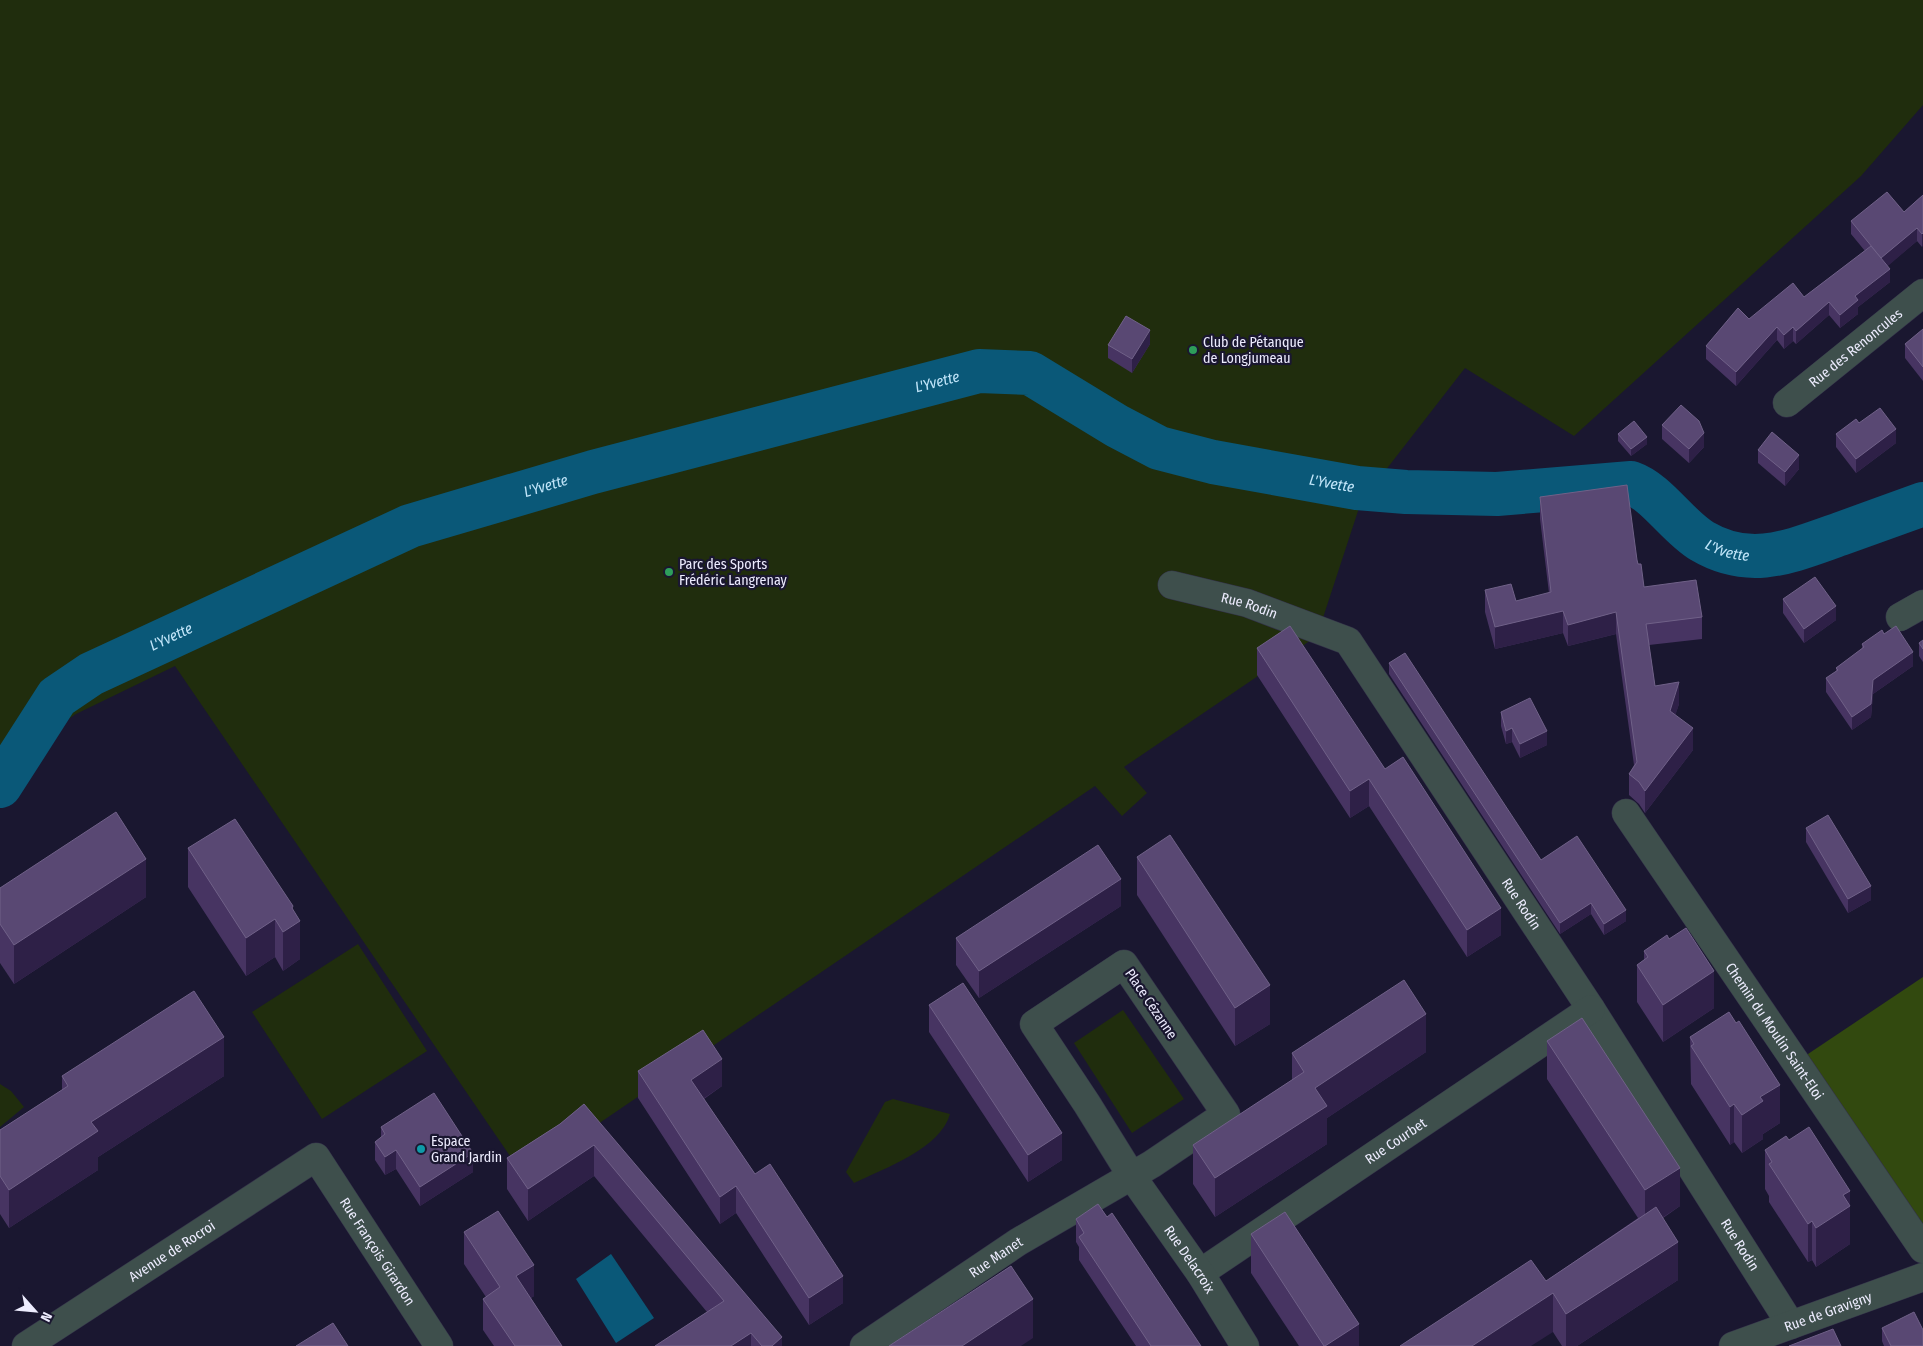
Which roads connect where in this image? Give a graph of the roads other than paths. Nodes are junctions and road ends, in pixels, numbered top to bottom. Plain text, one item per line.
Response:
1 (1923, 292) edge
2 (1787, 403) dead end
3 (1172, 585) dead end
4 (1626, 813) dead end
5 (1591, 1009) junction
6 (316, 1157) joint
7 (1131, 1175) junction
8 (1923, 1249) edge
9 (1200, 1273) junction
10 (1923, 1276) edge
11 (1791, 1325) junction
12 (26, 1346) edge
13 (439, 1346) edge
14 (864, 1346) edge
15 (1245, 1346) edge
16 (1733, 1346) edge

1 - 2 street, Rue des Renoncules
3 - 5 street, Rue Rodin
4 - 8 street, Chemin du Moulin Saint-Eloi
5 - 9 street, Rue Courbet
5 - 11 street, Rue Rodin
6 - 12 street, Avenue de Rocroi
6 - 13 street, Rue François Girardon
7 - 7 street, Place Cézanne
7 - 9 street, Rue Delacroix
7 - 14 street, Rue Manet
9 - 15 street, Rue Delacroix
10 - 11 street, Rue de Gravigny
11 - 16 street, Rue de Gravigny

